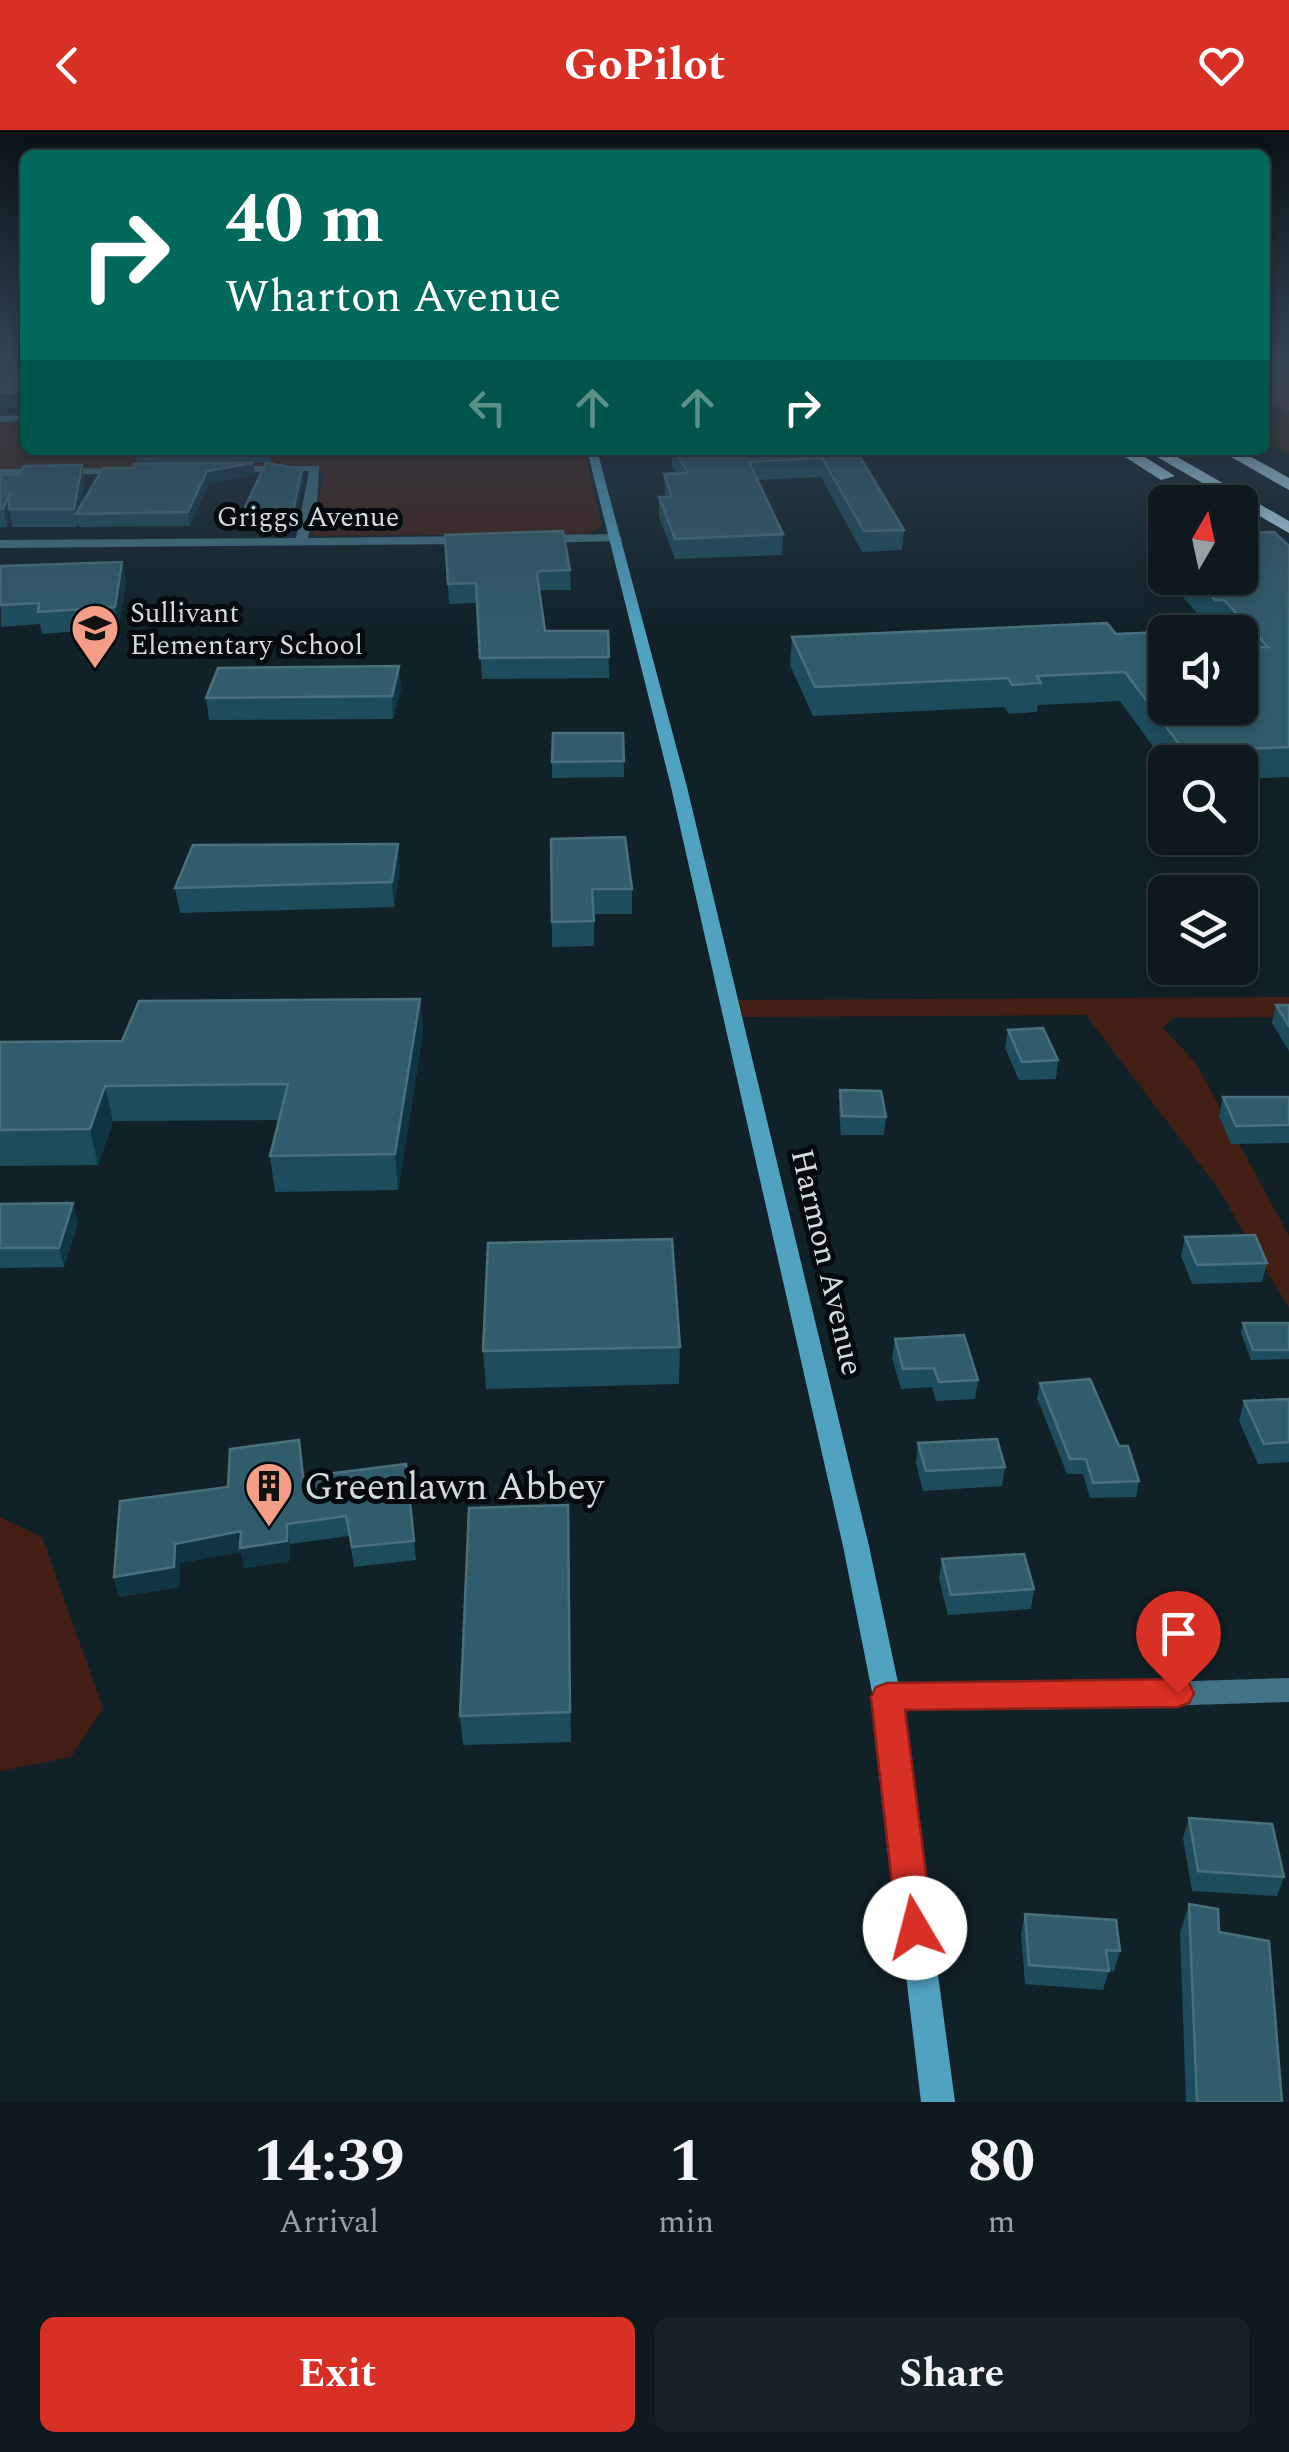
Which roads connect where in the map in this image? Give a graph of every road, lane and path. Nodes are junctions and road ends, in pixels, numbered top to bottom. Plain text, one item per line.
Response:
1 (593, 455) edge
2 (1131, 455) edge
3 (1162, 455) edge
4 (1185, 455) edge
5 (1237, 455) edge
6 (142, 470) edge
7 (214, 470) edge
8 (0, 472) edge
9 (1289, 484) edge
10 (1182, 485) edge
11 (1289, 516) edge
12 (1289, 528) edge
13 (1258, 531) edge
14 (616, 538) junction
15 (518, 539) edge
16 (478, 540) edge
17 (302, 542) junction
18 (0, 544) edge
19 (1289, 549) edge
20 (1289, 1690) edge
21 (887, 1697) junction
22 (938, 2102) edge

1 - 14 main road, Harmon Avenue
2 - 10 highway
3 - 12 highway
4 - 11 highway
5 - 9 highway
6 - 8 street
7 - 17 street
13 - 19 highway
14 - 15 street
14 - 21 main road, Harmon Avenue
16 - 17 street, Griggs Avenue
17 - 18 street, Griggs Avenue
20 - 21 street
21 - 22 main road, Harmon Avenue

